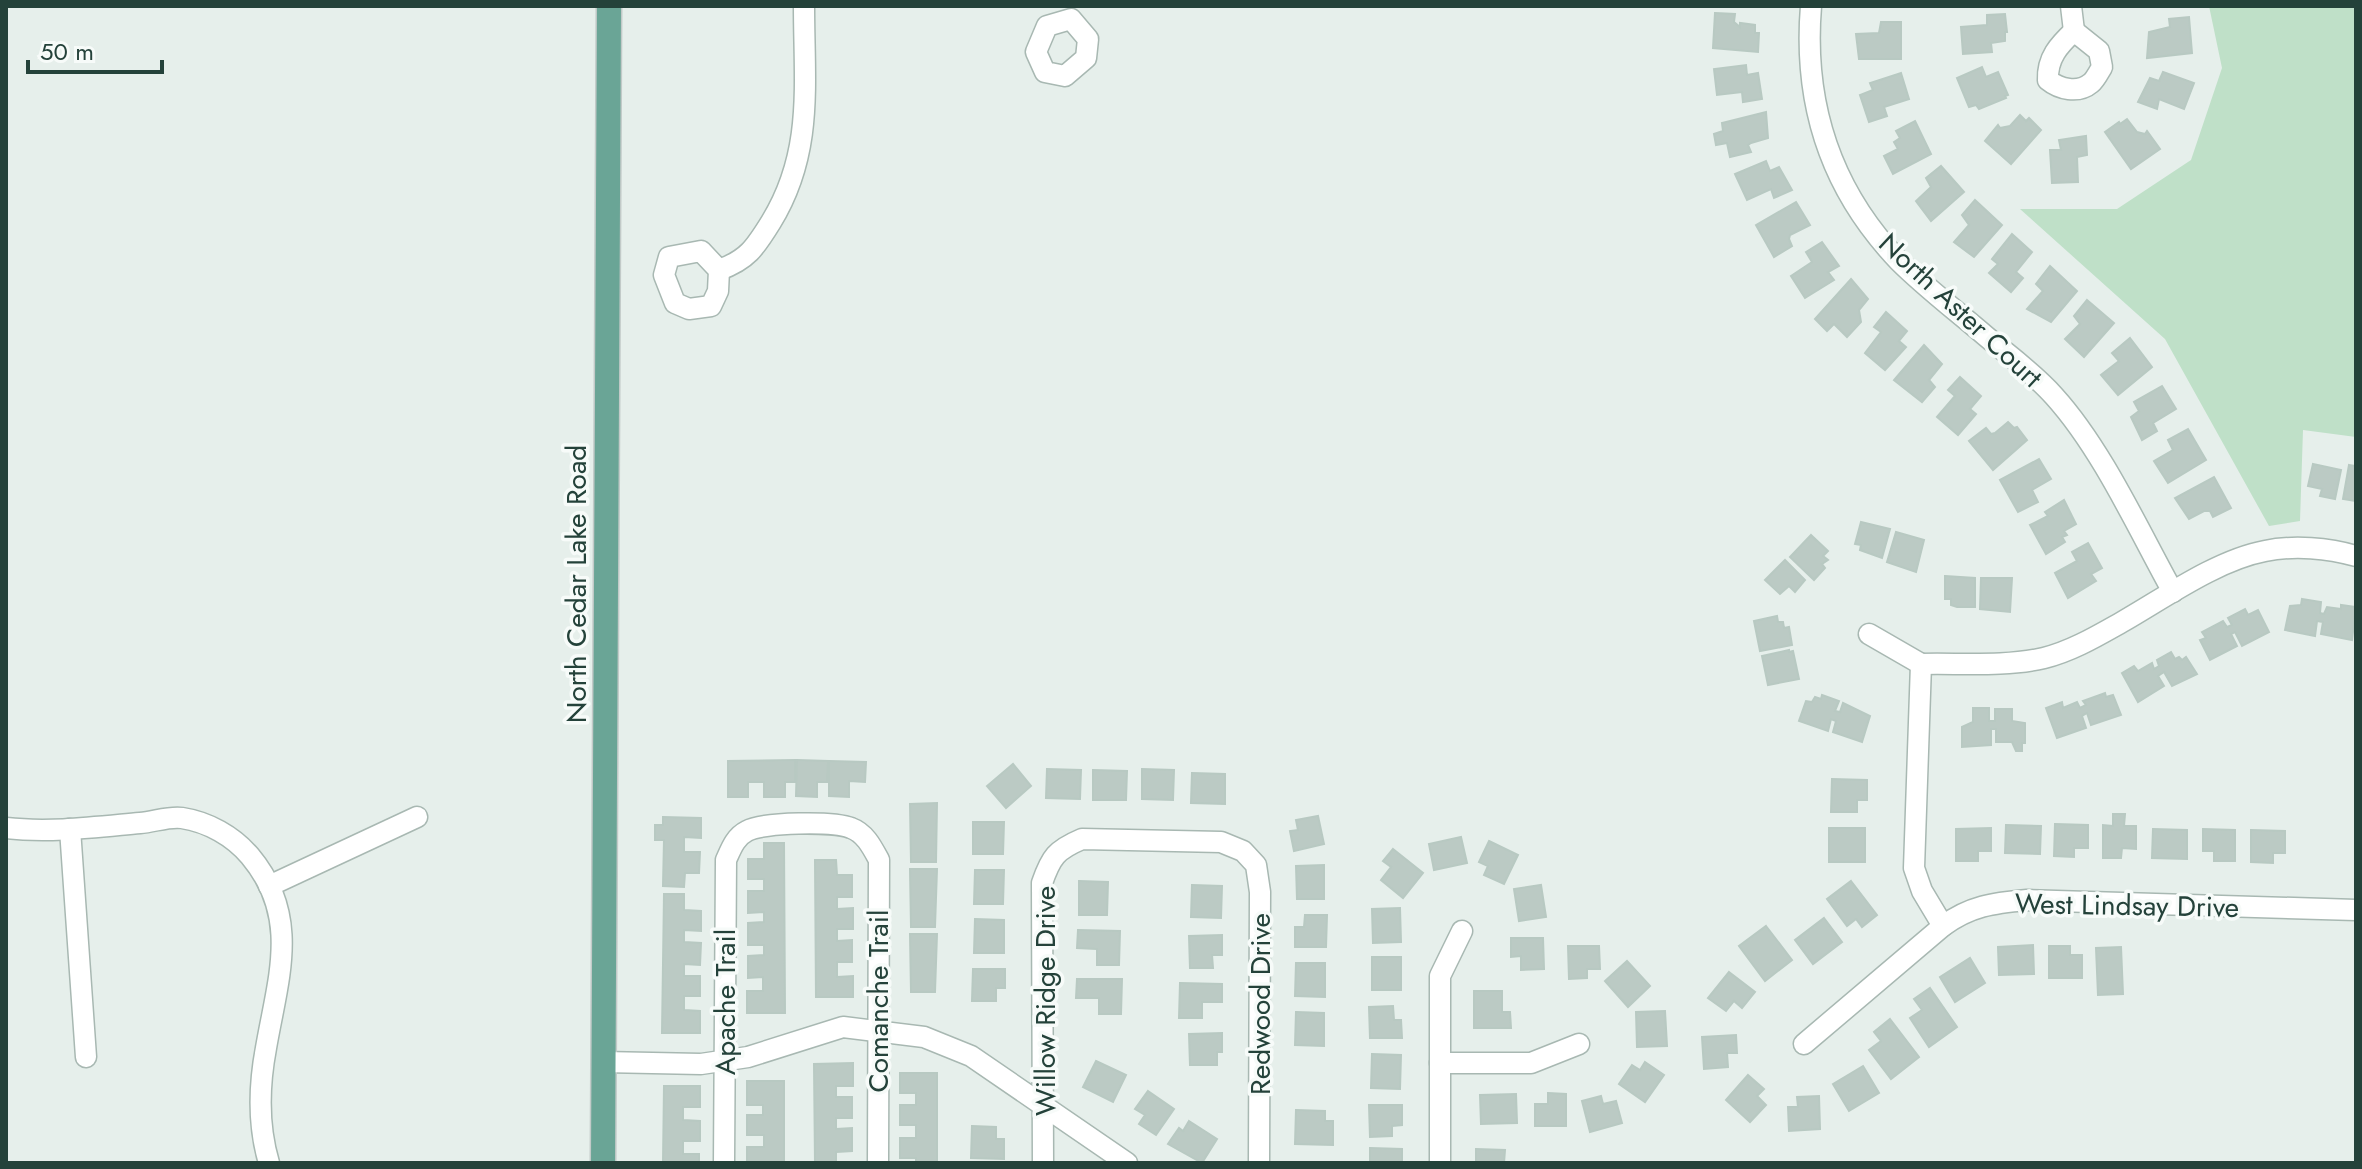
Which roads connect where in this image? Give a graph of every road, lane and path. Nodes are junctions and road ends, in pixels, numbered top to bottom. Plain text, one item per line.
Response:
1 (609, 6) edge
2 (804, 6) edge
3 (1039, 6) edge
4 (1811, 6) edge
5 (2071, 6) edge
6 (1047, 26) dead end
7 (2074, 31) dead end
8 (719, 270) dead end
9 (2356, 556) edge
10 (2173, 592) junction
11 (1869, 634) dead end
12 (1921, 664) junction
13 (417, 817) dead end
14 (6, 828) edge
15 (70, 829) junction
16 (869, 841) joint
17 (1243, 851) joint
18 (269, 886) junction
19 (2356, 910) edge
20 (1943, 926) junction
21 (1462, 931) dead end
22 (878, 1030) junction
23 (1579, 1044) dead end
24 (1804, 1044) dead end
25 (86, 1057) dead end
26 (724, 1060) junction
27 (603, 1062) junction
28 (1440, 1063) junction
29 (1044, 1106) junction
30 (269, 1163) edge
31 (603, 1163) edge
32 (724, 1163) edge
33 (878, 1163) edge
34 (1043, 1163) edge
35 (1127, 1163) edge
36 (1259, 1163) edge
37 (1440, 1163) edge

1 - 27 main road, North Cedar Lake Road
2 - 8 street
3 - 6 street
4 - 10 street, North Aster Court
5 - 7 street
9 - 10 street
10 - 12 street
11 - 12 street
12 - 20 street
13 - 18 street
14 - 15 street
15 - 18 street
15 - 25 street
16 - 22 street, Comanche Trail
16 - 26 street, Apache Trail
17 - 29 street, Willow Ridge Drive
17 - 36 street, Redwood Drive
18 - 30 street
19 - 20 street, West Lindsay Drive
20 - 24 street, West Lindsay Drive
21 - 28 street
22 - 26 street
22 - 29 street
22 - 33 street, Comanche Trail
23 - 28 street
26 - 27 street
26 - 32 street, Apache Trail
27 - 31 main road, North Cedar Lake Road
28 - 37 street
29 - 34 street, Willow Ridge Drive
29 - 35 street

